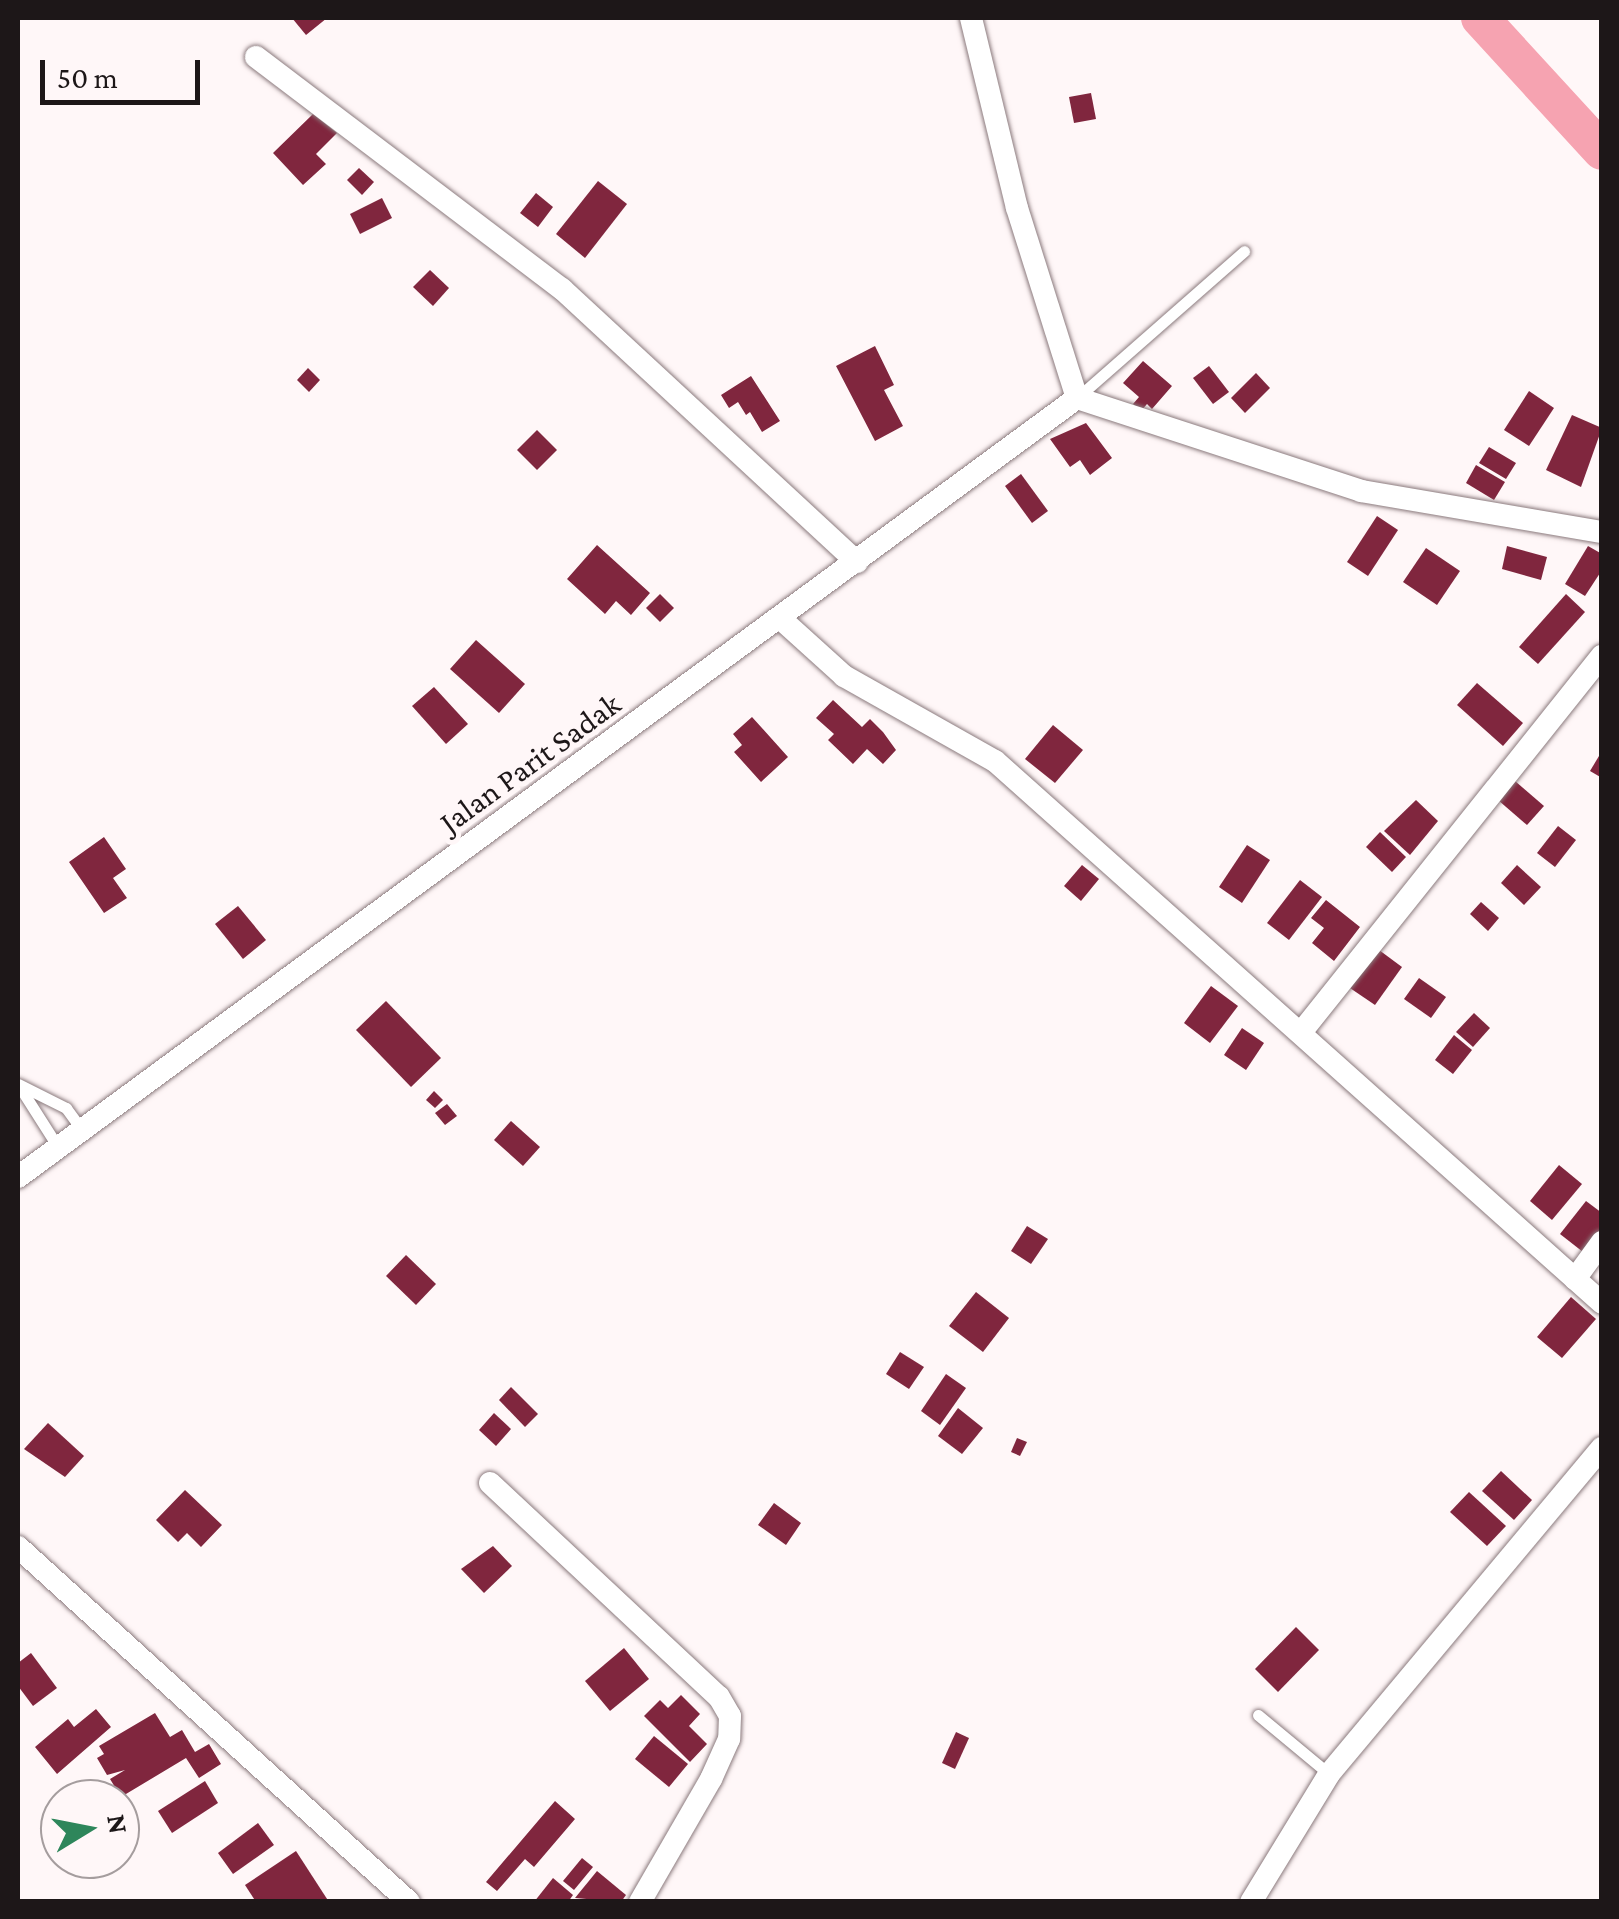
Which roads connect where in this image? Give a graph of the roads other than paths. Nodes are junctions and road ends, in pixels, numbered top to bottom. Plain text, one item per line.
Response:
1 (970, 18) edge
2 (256, 57) dead end
3 (1244, 252) dead end
4 (1078, 398) junction
5 (1602, 532) edge
6 (847, 550) junction
7 (781, 619) junction
8 (1602, 656) edge
9 (1304, 1030) junction
10 (19, 1086) edge
11 (82, 1130) junction
12 (58, 1147) junction
13 (18, 1177) edge
14 (1602, 1242) edge
15 (1575, 1279) junction
16 (1602, 1304) edge
17 (1602, 1448) edge
18 (490, 1483) dead end
19 (18, 1547) edge
20 (1258, 1715) dead end
21 (1329, 1774) junction
22 (640, 1901) edge
23 (410, 1902) edge
24 (1251, 1902) edge

1 - 4 street
2 - 6 street
3 - 4 lane
4 - 5 street
4 - 6 street, Jalan Parit Sadak
6 - 7 street, Jalan Parit Sadak
7 - 9 street
7 - 11 street, Jalan Parit Sadak
8 - 9 street
9 - 15 street
10 - 11 lane
10 - 12 lane
11 - 12 street, Jalan Parit Sadak
12 - 13 street, Jalan Parit Sadak
14 - 15 street
15 - 16 street
17 - 21 street
18 - 22 street
19 - 23 street
20 - 21 lane
21 - 24 street

